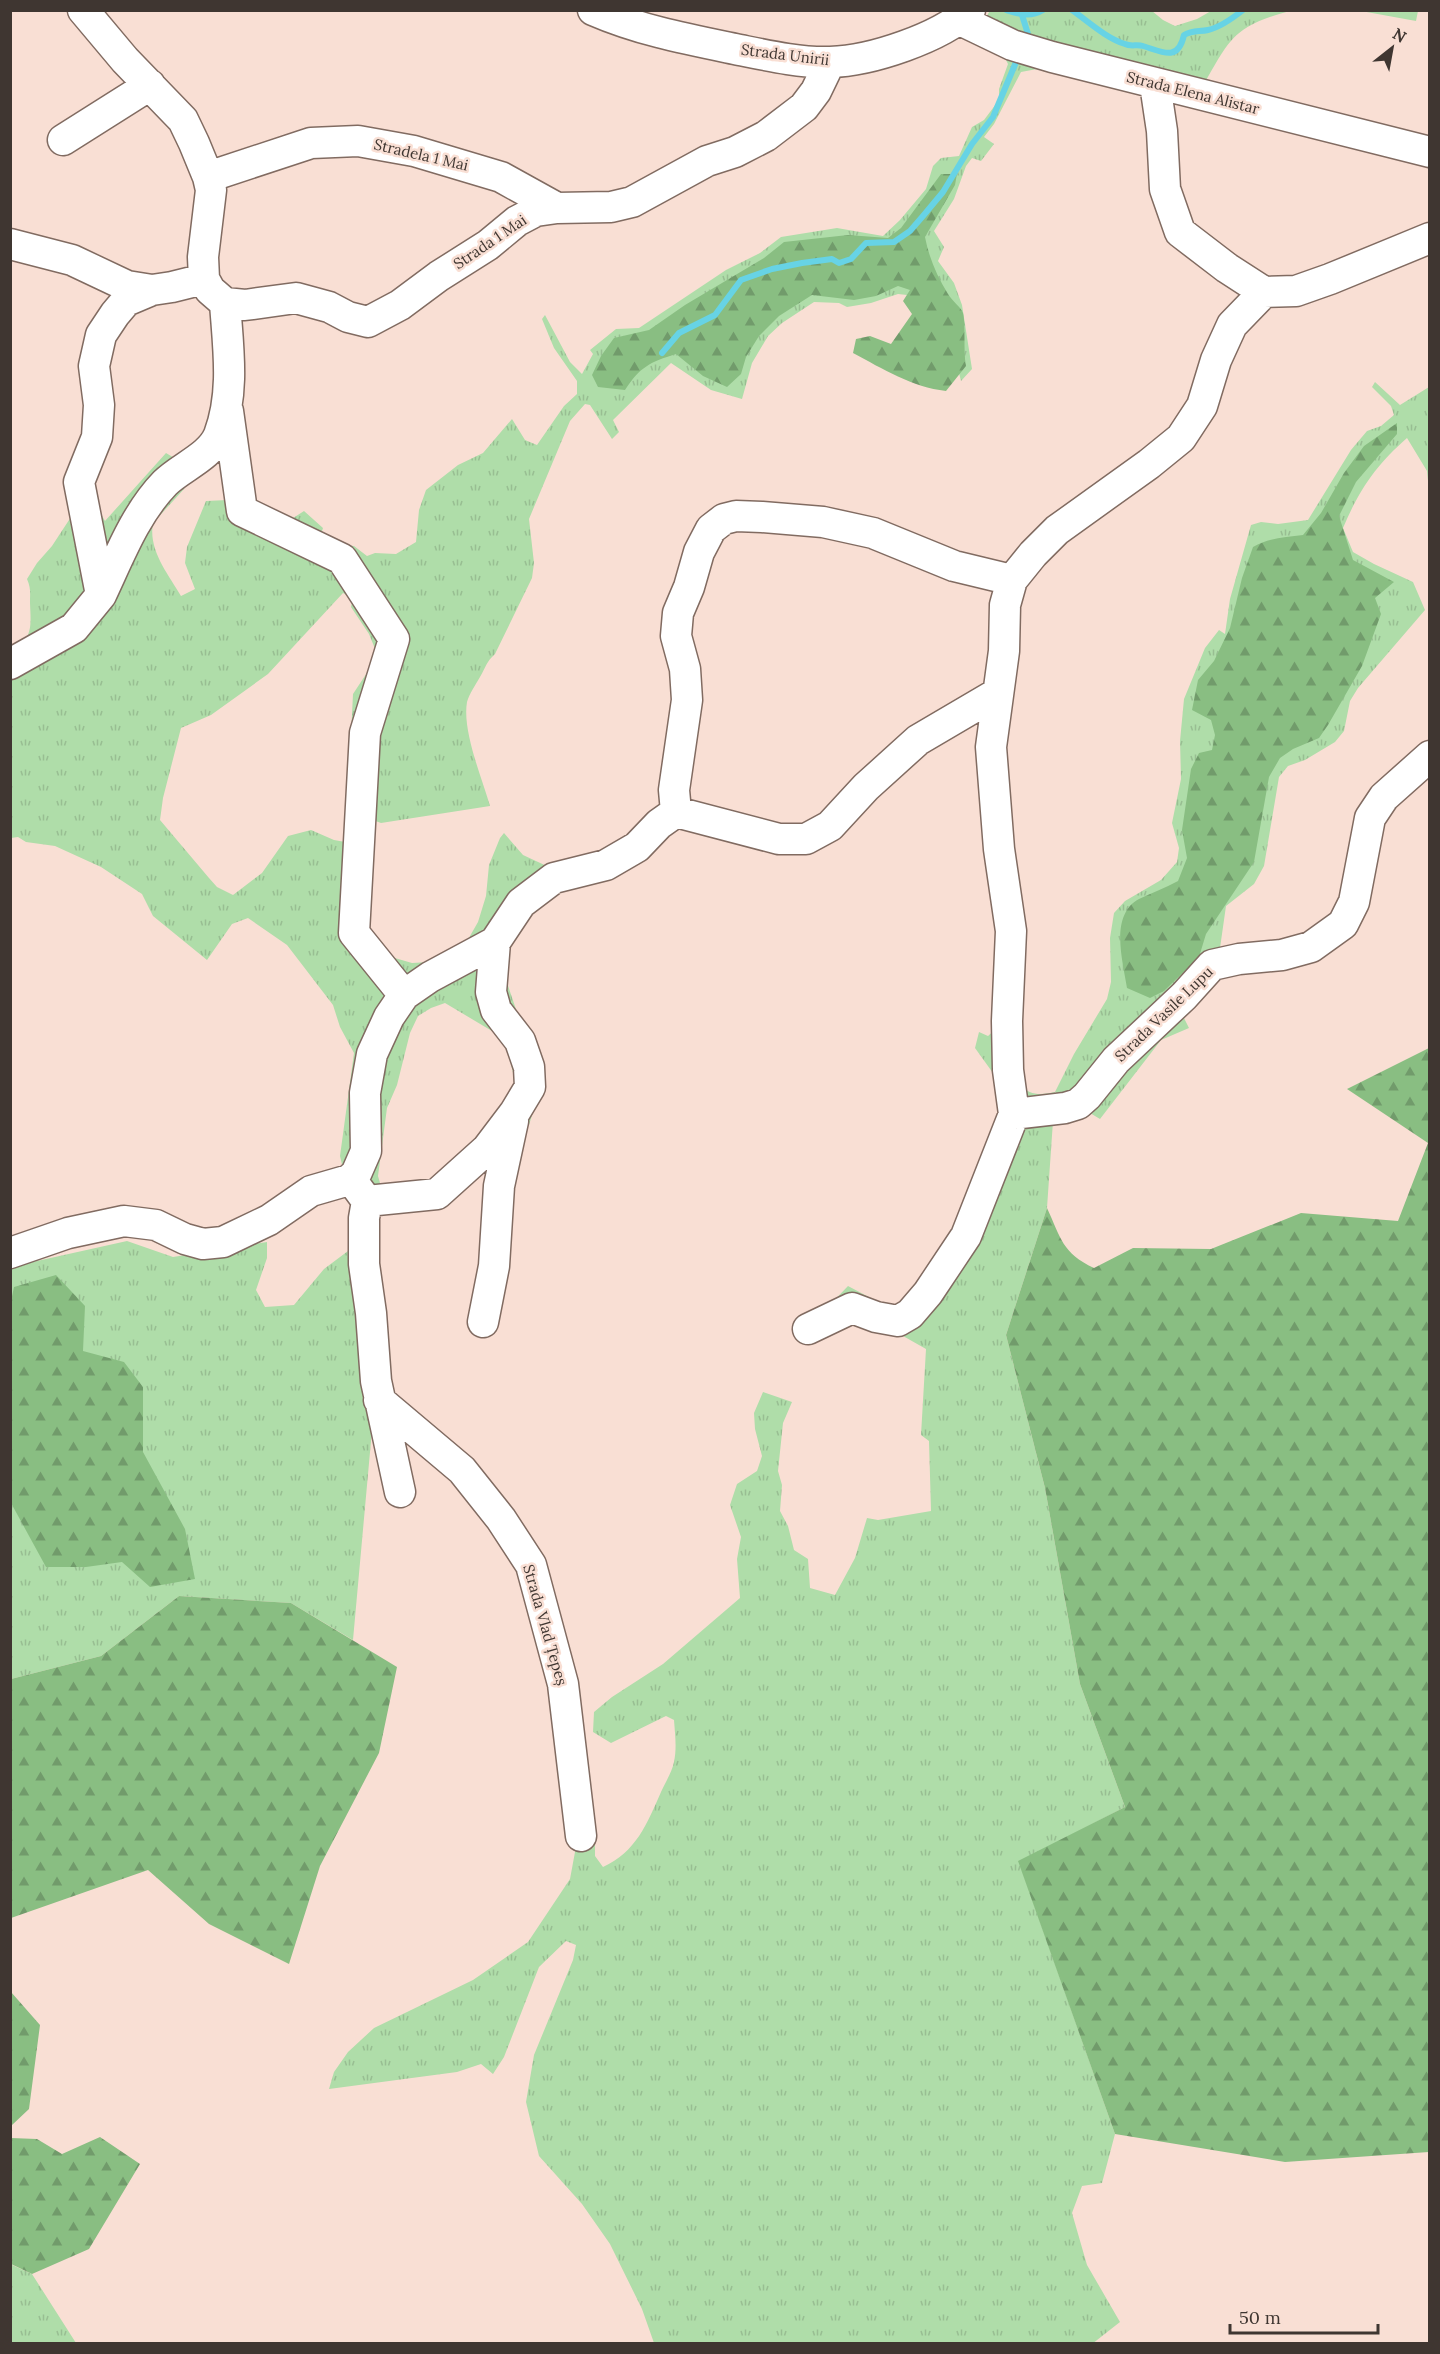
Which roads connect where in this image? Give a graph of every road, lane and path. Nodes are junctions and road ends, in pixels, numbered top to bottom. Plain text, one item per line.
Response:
1 (83, 10) edge
2 (593, 10) edge
3 (965, 15) edge
4 (830, 62) junction
5 (1155, 84) junction
6 (150, 85) junction
7 (63, 140) dead end
8 (1430, 152) edge
9 (208, 177) junction
10 (557, 207) junction
11 (1430, 238) edge
12 (10, 244) edge
13 (204, 279) junction
14 (152, 290) junction
15 (1264, 292) junction
16 (225, 303) junction
17 (227, 408) junction
18 (1012, 580) junction
19 (101, 595) junction
20 (10, 664) edge
21 (998, 693) junction
22 (1430, 756) edge
23 (676, 812) junction
24 (495, 942) junction
25 (404, 995) junction
26 (515, 1112) junction
27 (1014, 1114) junction
28 (357, 1185) junction
29 (10, 1253) edge
30 (483, 1322) dead end
31 (808, 1329) dead end
32 (379, 1401) junction
33 (400, 1492) dead end
34 (581, 1836) dead end

1 - 6 street
2 - 4 street, Strada Unirii
3 - 4 street, Strada Unirii
3 - 5 street, Strada Elena Alistar
4 - 10 street, Strada 1 Mai
5 - 8 street, Strada Elena Alistar
5 - 15 street
6 - 7 street
6 - 9 street
9 - 10 street, Stradela 1 Mai
9 - 13 street
10 - 16 street, Strada 1 Mai
11 - 15 street
12 - 14 street
13 - 14 street
13 - 16 street
14 - 19 street
15 - 18 street
16 - 17 street
17 - 19 street
17 - 25 street
18 - 21 street
18 - 23 street
19 - 20 street
21 - 23 street
21 - 27 street
22 - 27 street, Strada Vasile Lupu
23 - 24 street
24 - 25 street
24 - 26 street
25 - 28 street
26 - 28 street
26 - 30 street
27 - 31 street
28 - 29 street
28 - 32 street
32 - 33 street
32 - 34 street, Strada Vlad Țepeș

